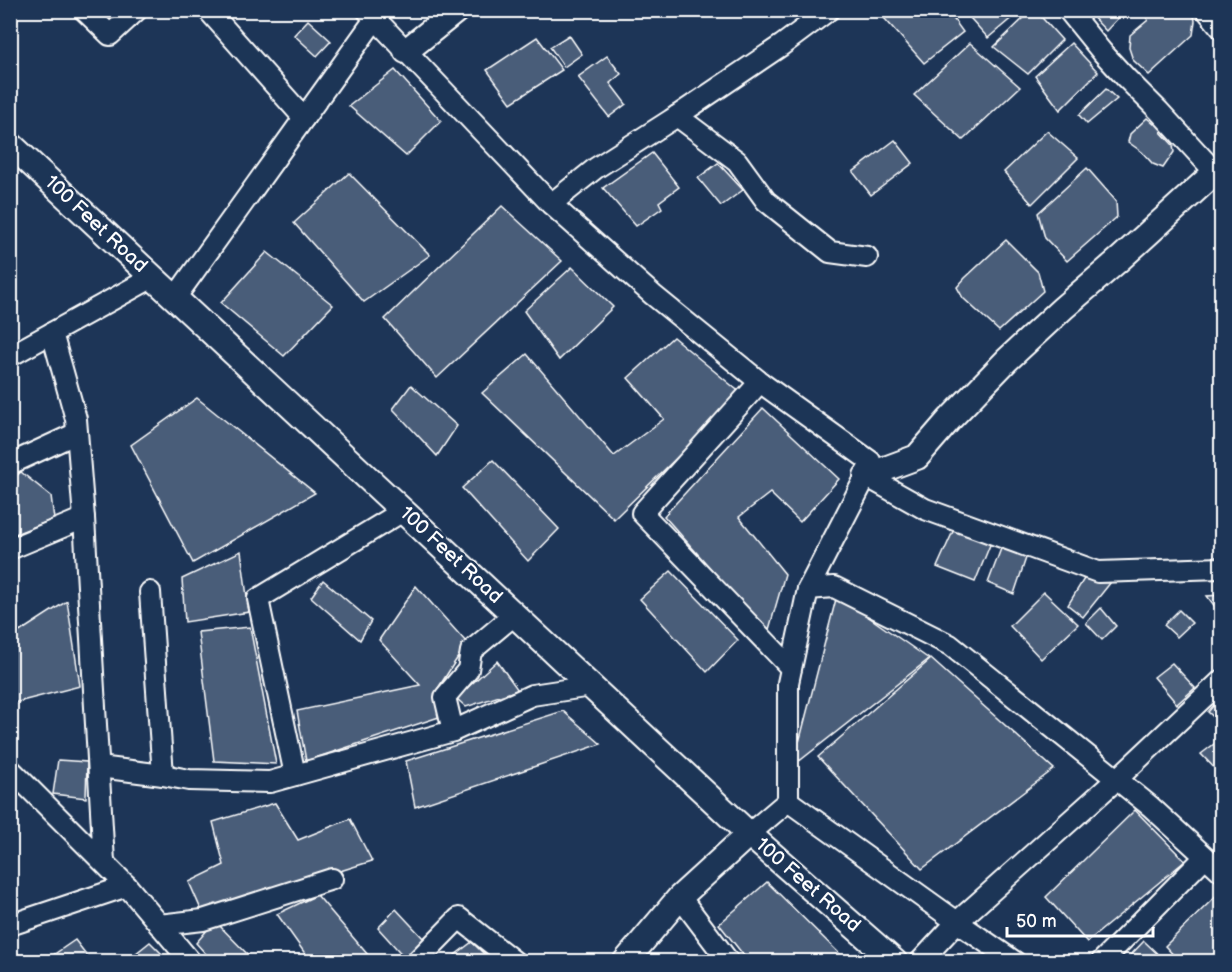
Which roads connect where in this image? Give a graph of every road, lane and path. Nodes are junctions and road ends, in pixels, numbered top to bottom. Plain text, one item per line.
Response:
1 (84, 10) edge
2 (137, 10) edge
3 (208, 10) edge
4 (457, 10) edge
5 (829, 10) edge
6 (1068, 10) edge
7 (1209, 10) edge
8 (371, 15) edge
9 (1221, 26) edge
10 (406, 51) junction
11 (677, 116) junction
12 (304, 118) junction
13 (11, 146) edge
14 (1218, 169) edge
15 (551, 204) junction
16 (867, 257) dead end
17 (153, 278) junction
18 (175, 298) junction
19 (52, 333) junction
20 (10, 356) edge
21 (760, 382) junction
22 (77, 433) junction
23 (10, 464) edge
24 (866, 476) junction
25 (403, 511) junction
26 (84, 518) junction
27 (10, 549) edge
28 (1221, 568) edge
29 (808, 589) junction
30 (150, 592) dead end
31 (514, 615) junction
32 (791, 668) junction
33 (1221, 680) edge
34 (591, 686) junction
35 (453, 731) junction
36 (99, 766) junction
37 (10, 769) edge
38 (163, 775) junction
39 (295, 775) junction
40 (1117, 779) junction
41 (788, 801) junction
42 (749, 834) junction
43 (1205, 857) junction
44 (104, 862) junction
45 (1221, 872) edge
46 (332, 879) dead end
47 (126, 886) junction
48 (680, 897) junction
49 (957, 922) junction
50 (10, 925) edge
51 (159, 925) junction
52 (190, 962) edge
53 (416, 962) edge
54 (514, 962) edge
55 (625, 962) edge
56 (729, 962) edge
57 (896, 962) edge
58 (920, 962) edge
59 (1015, 962) edge
60 (1101, 962) edge

1 - 2 street
3 - 12 street
4 - 10 main road
5 - 11 street
6 - 14 street
7 - 9 main road
8 - 10 street
8 - 12 street
10 - 15 street
11 - 15 street
11 - 16 street
12 - 18 street
13 - 17 main road, 100 Feet Road
14 - 24 main road
15 - 21 street
17 - 18 main road, 100 Feet Road
17 - 19 street
18 - 25 main road, 100 Feet Road
19 - 20 street
19 - 22 street
21 - 24 street
21 - 32 street
22 - 23 street
22 - 26 street
24 - 28 street
24 - 29 street
25 - 31 main road, 100 Feet Road
25 - 39 street
26 - 27 street
26 - 36 street
29 - 32 street
29 - 40 street
30 - 38 street
31 - 34 main road, 100 Feet Road
31 - 35 street
32 - 41 street
33 - 40 street
34 - 35 street
34 - 42 main road, 100 Feet Road
35 - 39 street
36 - 38 street
36 - 44 street
37 - 44 street
38 - 39 street
40 - 43 street
40 - 49 street
41 - 42 street
41 - 49 street
42 - 48 main road
42 - 57 main road, 100 Feet Road
43 - 45 street
43 - 60 street
44 - 47 street
46 - 51 street
47 - 50 street
47 - 51 street
48 - 55 main road
48 - 56 street
49 - 58 street
49 - 59 street
51 - 52 street
53 - 54 street

